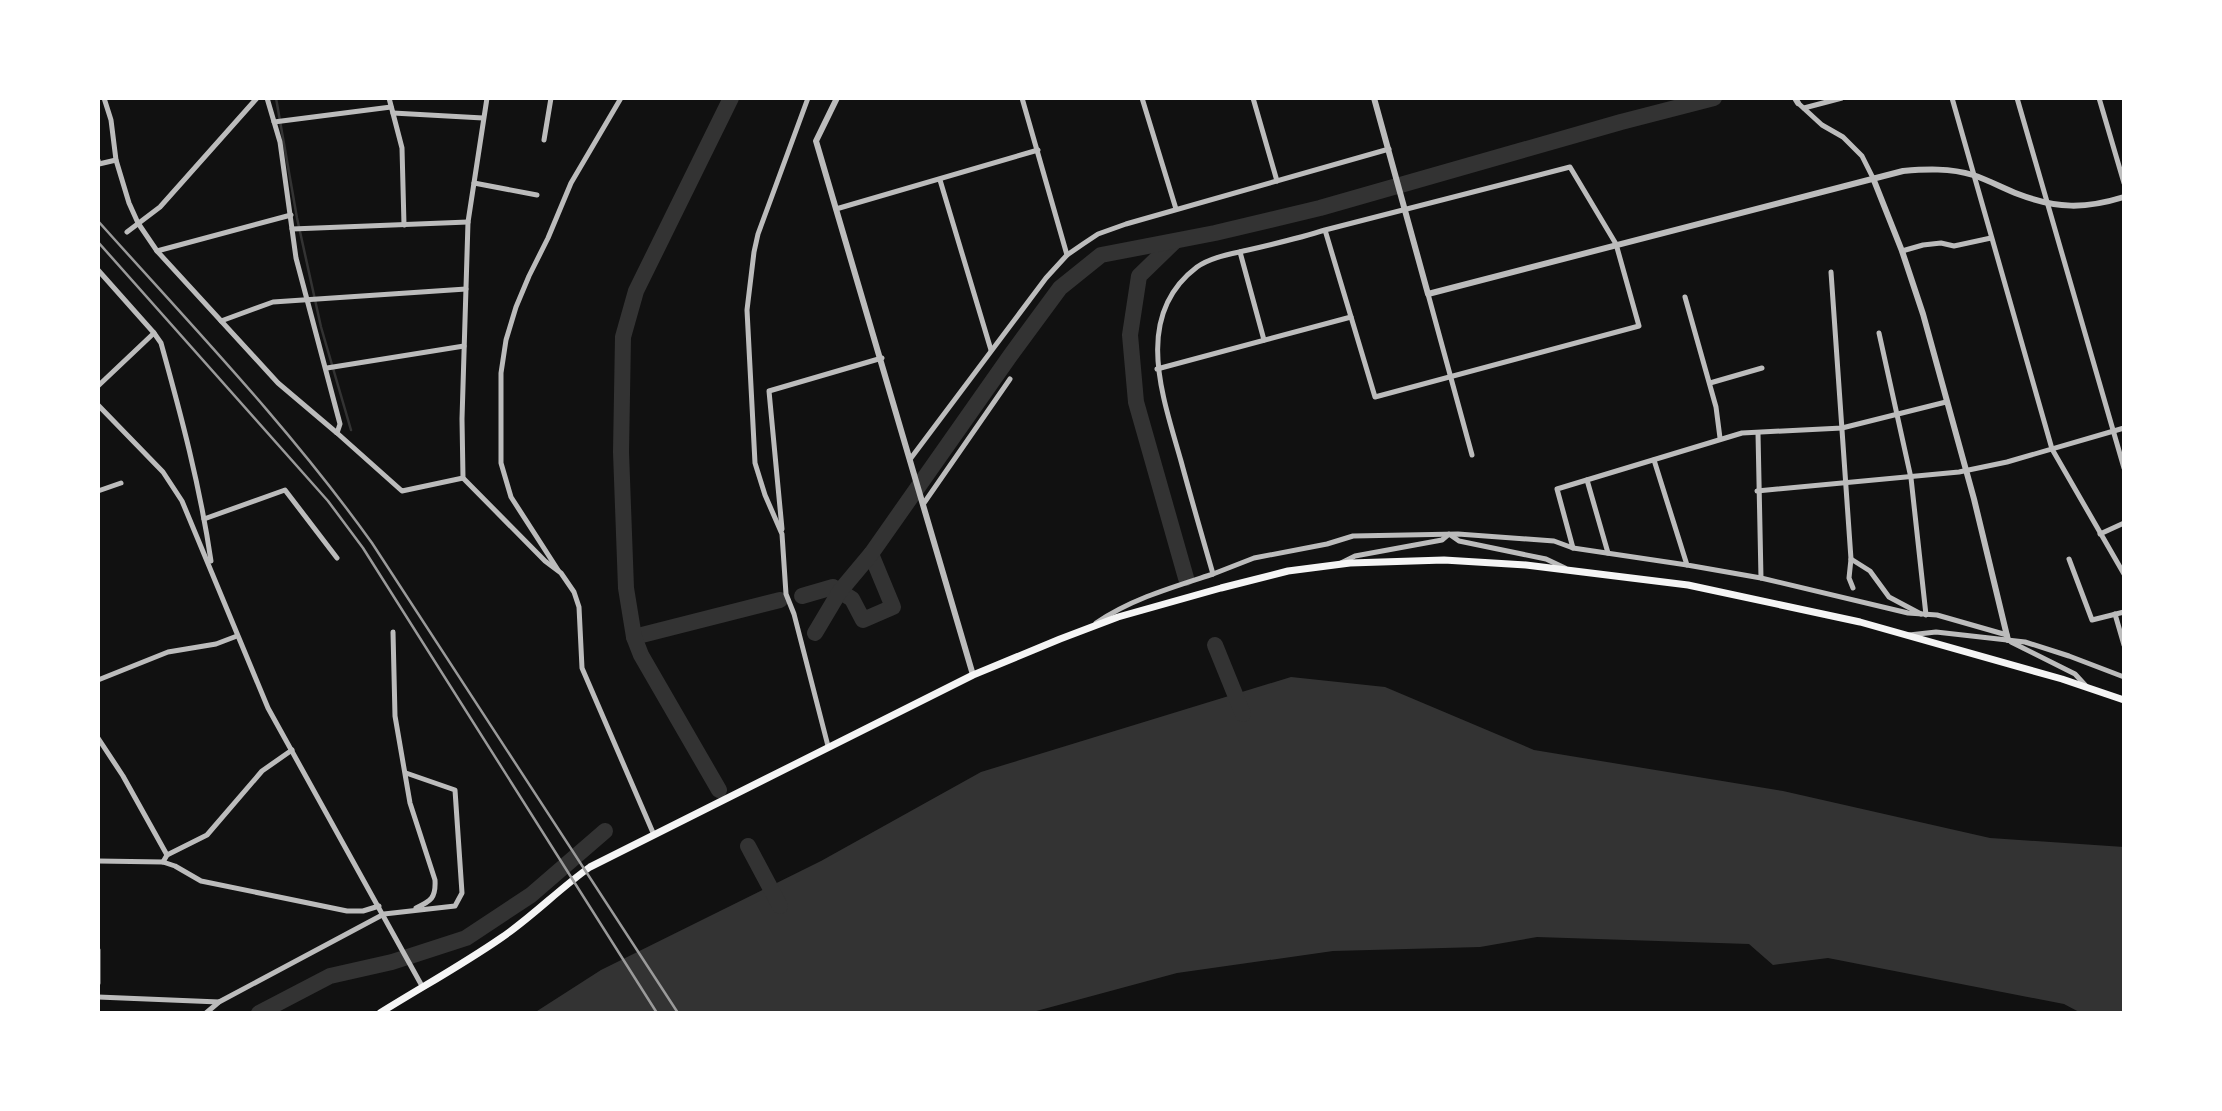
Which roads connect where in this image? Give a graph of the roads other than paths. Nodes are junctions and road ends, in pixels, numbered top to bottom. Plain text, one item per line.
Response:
1 (104, 98) edge
2 (257, 98) edge
3 (267, 98) edge
4 (389, 98) edge
5 (487, 98) edge
6 (551, 98) edge
7 (621, 98) edge
8 (808, 98) edge
9 (837, 98) edge
10 (1022, 98) edge
11 (1142, 98) edge
12 (1253, 98) edge
13 (1374, 98) edge
14 (1842, 98) edge
15 (1952, 98) edge
16 (2017, 98) edge
17 (2099, 98) edge
18 (1799, 103) edge
19 (392, 110) junction
20 (483, 118) junction
21 (274, 122) junction
22 (544, 140) dead end
23 (1038, 150) junction
24 (1390, 153) junction
25 (98, 160) edge
26 (116, 160) junction
27 (1974, 176) junction
28 (1873, 178) junction
29 (940, 180) junction
30 (1276, 181) junction
31 (474, 183) junction
32 (2124, 183) edge
33 (537, 195) dead end
34 (2124, 197) edge
35 (2048, 204) junction
36 (1405, 207) junction
37 (836, 209) junction
38 (1176, 209) junction
39 (291, 215) junction
40 (468, 222) junction
41 (138, 223) junction
42 (404, 225) junction
43 (292, 229) junction
44 (1325, 230) junction
45 (127, 232) dead end
46 (1991, 237) junction
47 (1616, 244) junction
48 (157, 251) junction
49 (1902, 251) junction
50 (1240, 252) junction
51 (1068, 255) junction
52 (98, 270) edge
53 (1831, 272) dead end
54 (466, 289) junction
55 (1428, 294) junction
56 (1685, 297) dead end
57 (308, 300) junction
58 (1351, 317) junction
59 (221, 321) junction
60 (154, 333) junction
61 (1879, 333) dead end
62 (1264, 340) junction
63 (464, 346) junction
64 (991, 350) junction
65 (881, 358) junction
66 (1762, 368) dead end
67 (327, 369) junction
68 (1157, 369) junction
69 (1450, 376) junction
70 (1010, 379) dead end
71 (1710, 383) junction
72 (98, 386) edge
73 (1946, 402) junction
74 (98, 405) edge
75 (1897, 415) junction
76 (1842, 428) junction
77 (2124, 428) edge
78 (2114, 431) junction
79 (337, 433) junction
80 (1758, 433) junction
81 (1720, 438) junction
82 (2052, 449) junction
83 (1472, 455) dead end
84 (1654, 460) junction
85 (912, 461) junction
86 (2124, 468) edge
87 (1966, 470) junction
88 (463, 478) junction
89 (1911, 478) junction
90 (1587, 480) junction
91 (1846, 482) junction
92 (121, 484) dead end
93 (98, 491) edge
94 (1757, 491) junction
95 (924, 503) junction
96 (205, 519) junction
97 (2124, 523) edge
98 (782, 534) junction
99 (1449, 534) junction
100 (2100, 534) junction
101 (1573, 548) junction
102 (1608, 553) junction
103 (337, 558) dead end
104 (1851, 559) junction
105 (2069, 559) dead end
106 (1336, 565) junction
107 (1687, 565) junction
108 (1565, 568) junction
109 (212, 571) junction
110 (561, 573) junction
111 (1213, 574) junction
112 (2124, 574) edge
113 (1760, 578) junction
114 (1853, 588) dead end
115 (2124, 612) edge
116 (1924, 614) junction
117 (2115, 614) junction
118 (1087, 629) junction
119 (393, 632) dead end
120 (1909, 635) junction
121 (237, 636) junction
122 (2008, 638) junction
123 (2124, 645) edge
124 (2124, 671) edge
125 (2112, 673) junction
126 (973, 675) junction
127 (2124, 677) edge
128 (98, 680) edge
129 (2088, 688) junction
130 (2124, 700) edge
131 (98, 738) edge
132 (828, 746) junction
133 (292, 750) junction
134 (406, 773) junction
135 (654, 835) junction
136 (167, 855) junction
137 (98, 861) edge
138 (163, 862) junction
139 (379, 906) junction
140 (410, 911) junction
141 (384, 914) junction
142 (98, 950) edge
143 (98, 982) edge
144 (421, 984) junction
145 (98, 997) edge
146 (219, 1002) junction
147 (206, 1013) edge
148 (380, 1013) edge

1 - 26 street
2 - 41 street
3 - 21 street
4 - 19 street
5 - 20 street
6 - 22 street
7 - 110 street
8 - 98 street
9 - 37 street
10 - 23 street
11 - 38 street
12 - 30 street
13 - 24 street
14 - 18 street
15 - 27 street
16 - 35 street
17 - 32 street
18 - 28 street
19 - 20 street
19 - 21 street
19 - 42 street
20 - 31 street
21 - 39 street
23 - 29 street
23 - 51 street
24 - 30 street
24 - 36 street
25 - 26 street
26 - 41 street
27 - 28 street
27 - 35 street
27 - 46 street
28 - 47 street
28 - 49 street
29 - 37 street
29 - 64 street
30 - 38 street
31 - 33 street
31 - 40 street
34 - 35 street
35 - 78 street
36 - 44 street
36 - 47 street
36 - 55 street
37 - 65 street
38 - 51 street
39 - 43 street
39 - 48 street
40 - 42 street
40 - 54 street
41 - 45 street
41 - 48 street
42 - 43 street
43 - 57 street
44 - 50 street
44 - 58 street
46 - 49 street
46 - 82 street
47 - 55 street
47 - 69 street
48 - 59 street
49 - 73 street
50 - 62 street
50 - 68 street
51 - 64 street
52 - 60 street
53 - 76 street
54 - 57 street
54 - 63 street
55 - 69 street
56 - 71 street
57 - 59 street
57 - 67 street
58 - 62 street
58 - 69 street
59 - 79 street
60 - 72 street
60 - 96 street
61 - 75 street
62 - 68 street
63 - 67 street
63 - 88 street
64 - 85 street
65 - 85 street
65 - 98 street
66 - 71 street
67 - 79 street
68 - 111 street
69 - 83 street
70 - 95 street
71 - 81 street
73 - 75 street
73 - 87 street
74 - 109 street
75 - 76 street
75 - 89 street
76 - 80 street
76 - 91 street
77 - 78 street
78 - 82 street
78 - 86 street
79 - 88 street
80 - 81 street
80 - 94 street
81 - 84 street
82 - 87 street
82 - 100 street
84 - 90 street
84 - 107 street
85 - 95 street
87 - 89 street
87 - 122 street
88 - 110 street
89 - 91 street
89 - 116 street
90 - 101 street
90 - 102 street
91 - 94 street
91 - 104 street
92 - 93 street
94 - 113 street
95 - 126 street
96 - 103 street
96 - 109 street
97 - 100 street
98 - 132 street
99 - 101 street
99 - 106 street
99 - 108 street
99 - 111 street
100 - 112 street
101 - 102 street
102 - 107 street
104 - 114 street
104 - 116 street
105 - 117 street
106 - 108 main road
106 - 118 main road
107 - 113 street
108 - 120 main road
109 - 121 street
110 - 135 street
111 - 118 street
113 - 116 street
115 - 117 street
116 - 122 street
117 - 123 street
118 - 126 main road
119 - 134 street
120 - 122 street
120 - 129 main road
121 - 128 street
121 - 133 street
122 - 125 street
122 - 129 street
124 - 125 street
125 - 127 street
126 - 132 main road
129 - 130 main road
131 - 136 street
132 - 135 main road
133 - 136 street
133 - 139 street
134 - 140 street
134 - 140 street
135 - 144 main road
136 - 138 street
137 - 138 street
138 - 139 street
139 - 141 street
140 - 141 street
141 - 144 street
141 - 146 street
142 - 143 street
144 - 148 main road
145 - 146 street
146 - 147 street

